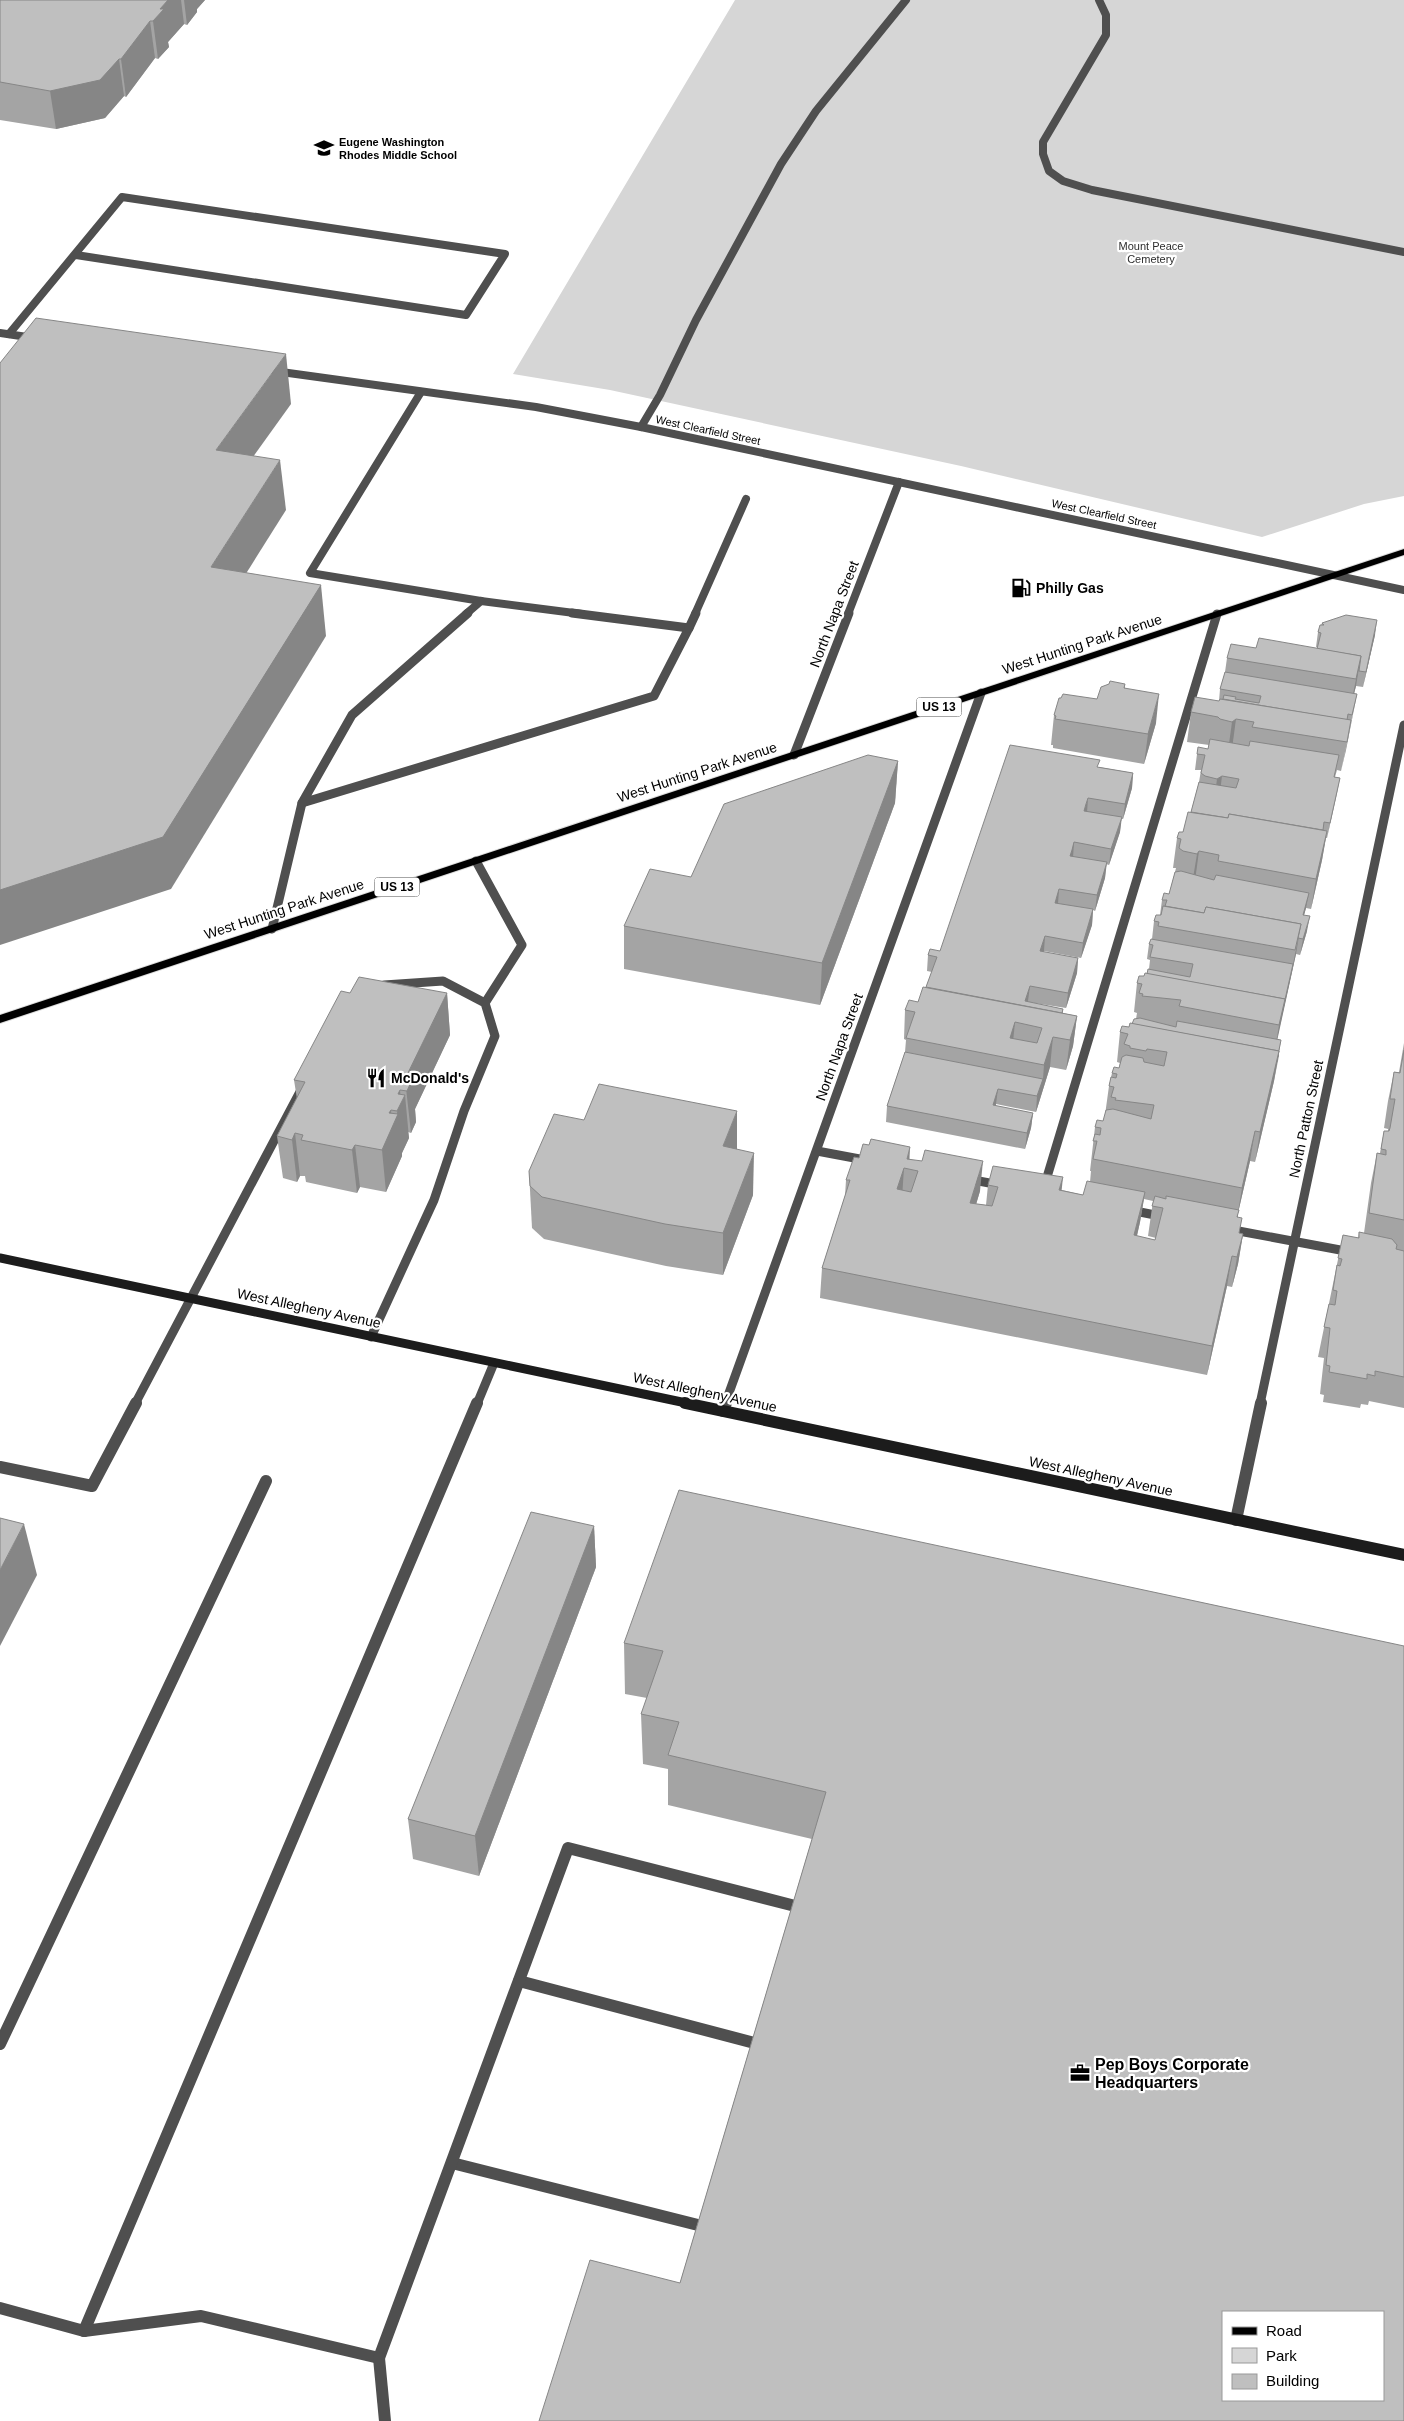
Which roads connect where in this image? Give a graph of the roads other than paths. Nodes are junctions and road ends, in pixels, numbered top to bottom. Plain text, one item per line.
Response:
1 (906, 0) edge
2 (1099, 0) edge
3 (1404, 252) edge
4 (76, 255) junction
5 (0, 333) edge
6 (9, 334) junction
7 (38, 338) edge
8 (264, 370) edge
9 (421, 392) junction
10 (641, 427) junction
11 (900, 482) junction
12 (746, 498) dead end
13 (1404, 552) edge
14 (1335, 576) junction
15 (1404, 590) edge
16 (481, 601) junction
17 (1217, 614) junction
18 (689, 628) junction
19 (981, 693) junction
20 (1404, 725) edge
21 (794, 755) junction
22 (302, 803) junction
23 (476, 861) junction
24 (272, 928) junction
25 (372, 992) edge
26 (485, 1003) junction
27 (0, 1020) edge
28 (308, 1077) edge
29 (817, 1151) junction
30 (876, 1162) edge
31 (954, 1176) edge
32 (1013, 1188) edge
33 (1043, 1193) edge
34 (1120, 1208) edge
35 (1178, 1219) edge
36 (1217, 1227) edge
37 (1294, 1242) junction
38 (1358, 1254) edge
39 (0, 1258) edge
40 (191, 1299) junction
41 (371, 1337) junction
42 (494, 1363) junction
43 (723, 1411) junction
44 (0, 1467) edge
45 (266, 1480) dead end
46 (1236, 1520) junction
47 (1404, 1555) edge
48 (799, 1907) edge
49 (519, 1981) junction
50 (0, 2044) edge
51 (762, 2045) edge
52 (452, 2163) junction
53 (698, 2225) edge
54 (0, 2308) edge
55 (84, 2331) junction
56 (379, 2358) junction
57 (385, 2421) edge

1 - 10 street
2 - 3 street
4 - 4 street
4 - 6 street
5 - 6 street
6 - 7 street
8 - 9 street, West Clearfield Street
9 - 10 street, West Clearfield Street
9 - 16 street
10 - 11 street, West Clearfield Street
11 - 14 street, West Clearfield Street
11 - 21 street, North Napa Street
12 - 18 street
13 - 14 main road, West Hunting Park Avenue / US 13
14 - 15 street, West Clearfield Street
14 - 17 main road, West Hunting Park Avenue / US 13
16 - 18 street
16 - 22 street
17 - 19 main road, West Hunting Park Avenue / US 13
17 - 33 street
18 - 22 street
19 - 21 main road, West Hunting Park Avenue / US 13
19 - 29 street, North Napa Street
20 - 37 street, North Patton Street
21 - 23 main road, West Hunting Park Avenue / US 13
22 - 24 street
23 - 24 main road, West Hunting Park Avenue / US 13
23 - 26 street
24 - 27 main road, West Hunting Park Avenue / US 13
25 - 26 street
26 - 41 street
28 - 40 street
29 - 30 street
29 - 43 street, North Napa Street
31 - 32 street
34 - 35 street
36 - 37 street
37 - 38 street
37 - 46 street, North Patton Street
39 - 40 main road, West Allegheny Avenue
40 - 41 main road, West Allegheny Avenue
40 - 44 street
41 - 42 main road, West Allegheny Avenue
42 - 43 main road, West Allegheny Avenue
42 - 55 street
43 - 46 main road, West Allegheny Avenue
45 - 50 street
46 - 47 main road, West Allegheny Avenue
48 - 49 street
49 - 51 street
49 - 52 street
52 - 53 street
52 - 56 street
54 - 55 street
55 - 56 street
56 - 57 street

